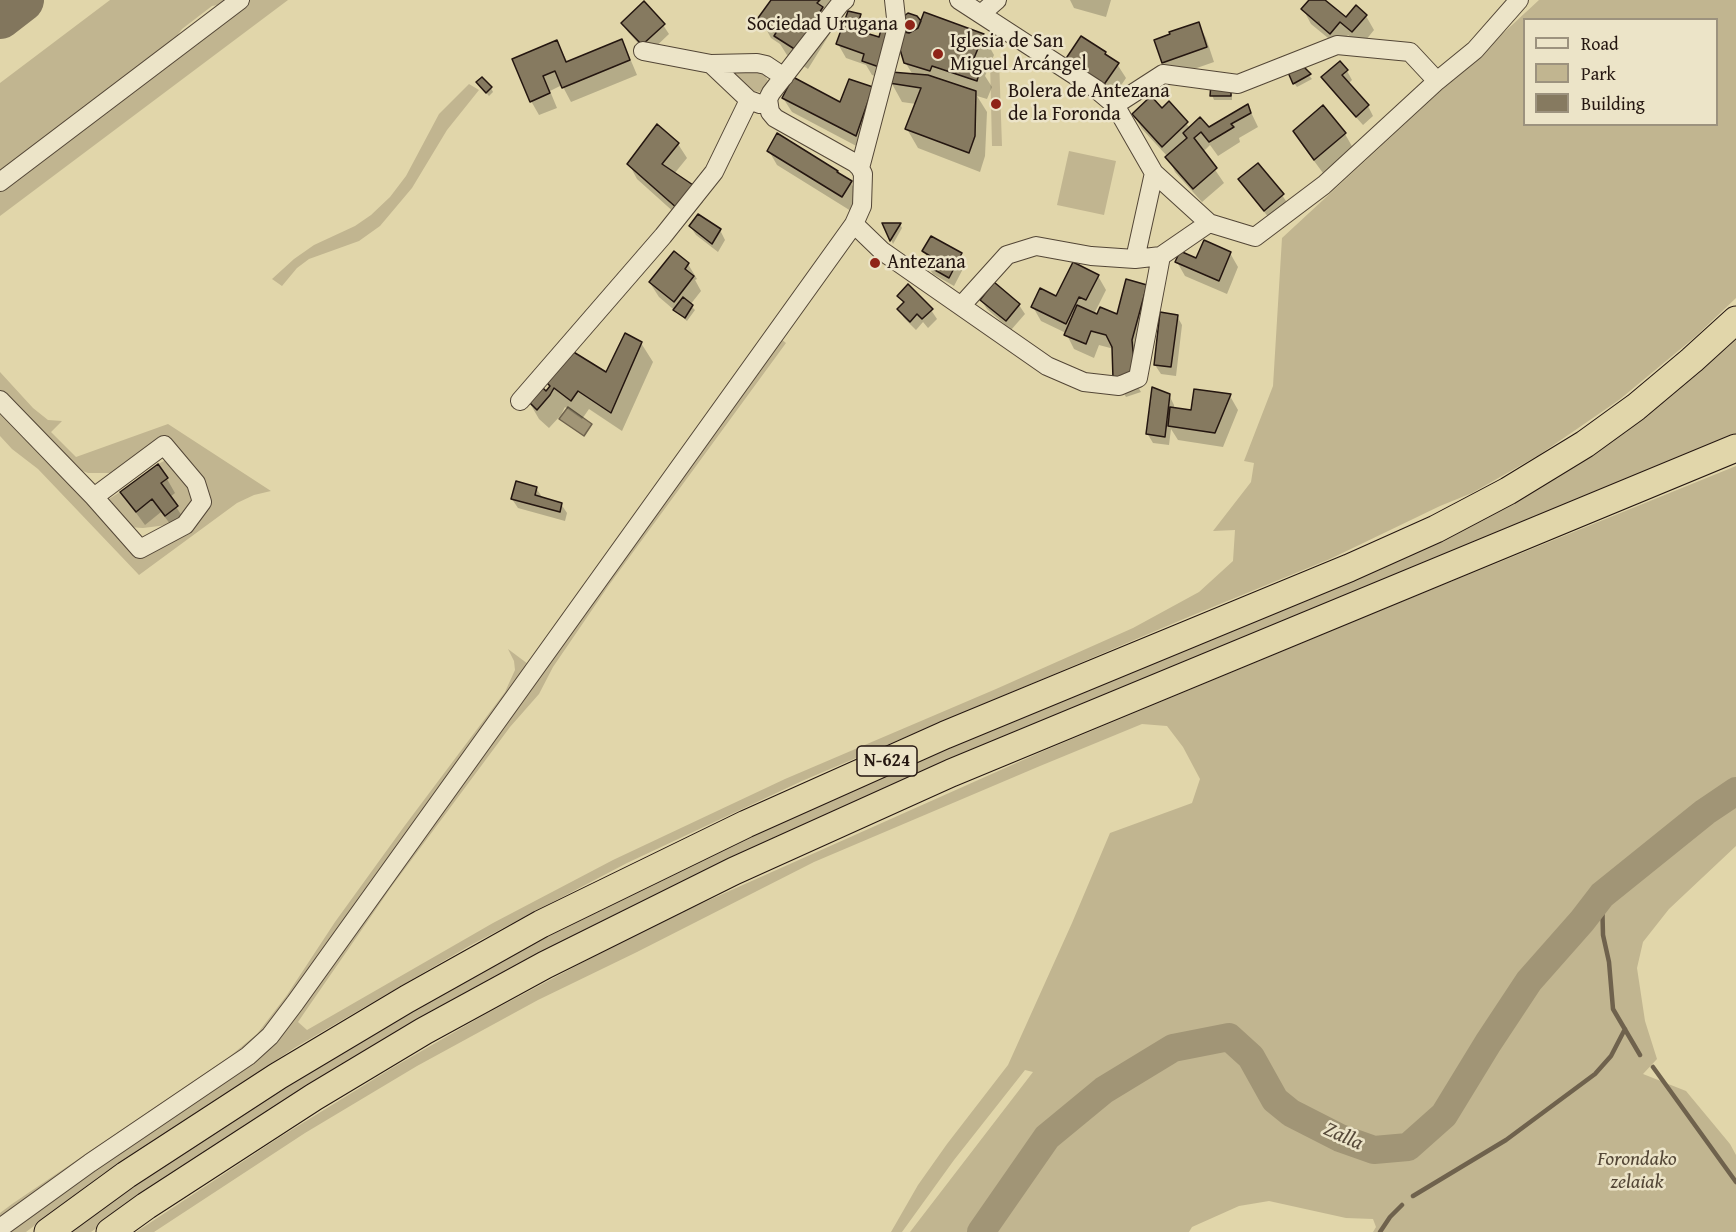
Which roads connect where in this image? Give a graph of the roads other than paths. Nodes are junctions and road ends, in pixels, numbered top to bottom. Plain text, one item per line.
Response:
1 (240, 0) edge
2 (845, 0) edge
3 (894, 0) edge
4 (959, 0) edge
5 (997, 0) edge
6 (1519, 0) edge
7 (981, 14) junction
8 (643, 51) dead end
9 (711, 64) junction
10 (784, 77) junction
11 (1437, 81) junction
12 (749, 100) junction
13 (1115, 105) junction
14 (768, 107) junction
15 (860, 168) junction
16 (1154, 173) junction
17 (0, 182) edge
18 (1209, 223) junction
19 (854, 224) junction
20 (1161, 256) junction
21 (1135, 259) junction
22 (961, 306) junction
23 (1736, 320) edge
24 (0, 400) edge
25 (520, 401) dead end
26 (1736, 448) edge
27 (94, 497) junction
28 (0, 1228) edge
29 (48, 1232) edge
30 (110, 1232) edge

1 - 17 street
2 - 10 street
3 - 15 street
4 - 7 street
5 - 7 street
6 - 11 street
7 - 13 street
8 - 9 street
9 - 10 street
9 - 12 street
10 - 14 street
11 - 13 street
11 - 18 street
12 - 14 street
12 - 25 street
13 - 16 street
14 - 15 street
15 - 19 street
16 - 18 street
16 - 21 street
18 - 20 street
19 - 22 street
19 - 28 street
20 - 21 street
20 - 22 street
21 - 22 street
23 - 29 highway, N-624
24 - 27 street
26 - 30 highway, N-624
27 - 27 street

